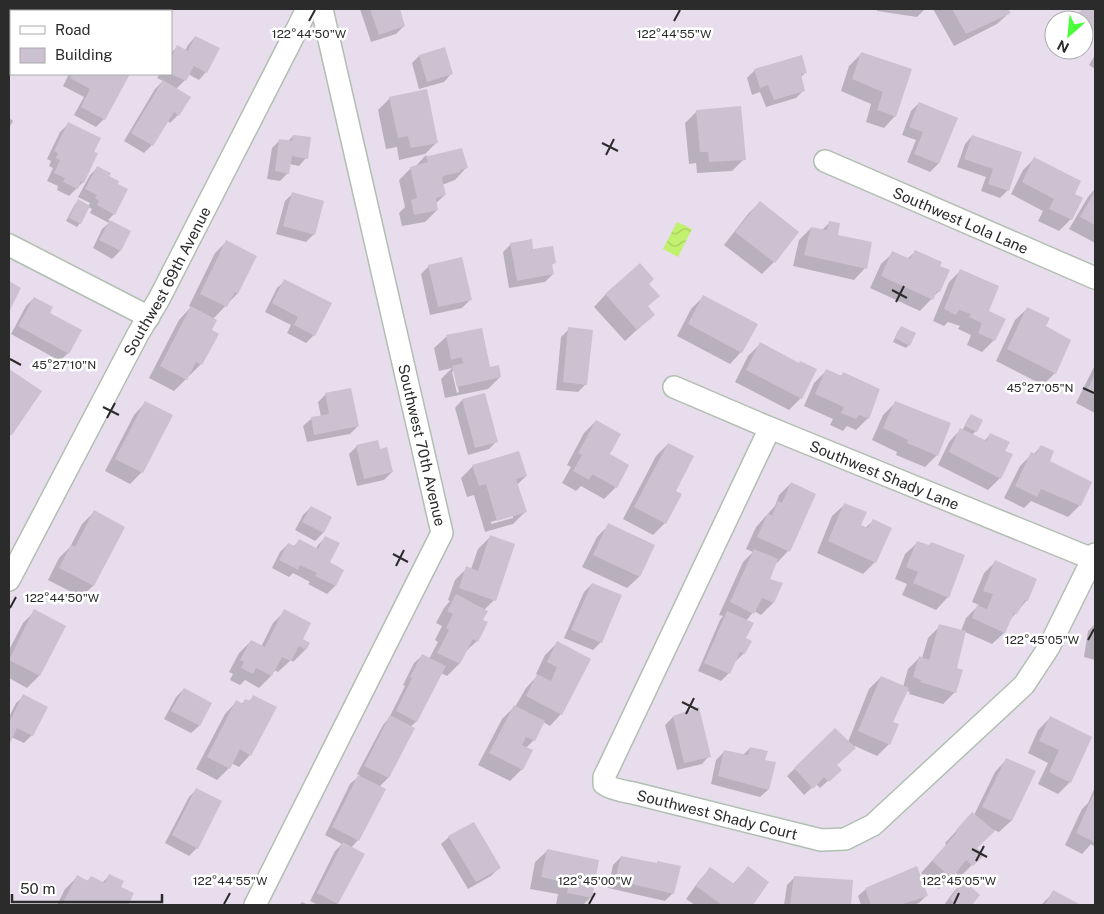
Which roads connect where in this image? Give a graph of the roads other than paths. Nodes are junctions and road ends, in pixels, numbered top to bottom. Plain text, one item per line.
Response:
1 (307, 9) edge
2 (322, 9) edge
3 (825, 161) dead end
4 (9, 245) edge
5 (1095, 278) edge
6 (148, 317) junction
7 (674, 387) dead end
8 (770, 428) junction
9 (1094, 558) edge
10 (9, 580) edge
11 (255, 905) edge

1 - 6 street, Southwest 69th Avenue
2 - 11 street, Southwest 70th Avenue
3 - 5 street, Southwest Lola Lane
4 - 6 street
6 - 10 street, Southwest 69th Avenue
7 - 8 street, Southwest Shady Lane
8 - 9 street, Southwest Shady Lane
8 - 9 street, Southwest Shady Court

